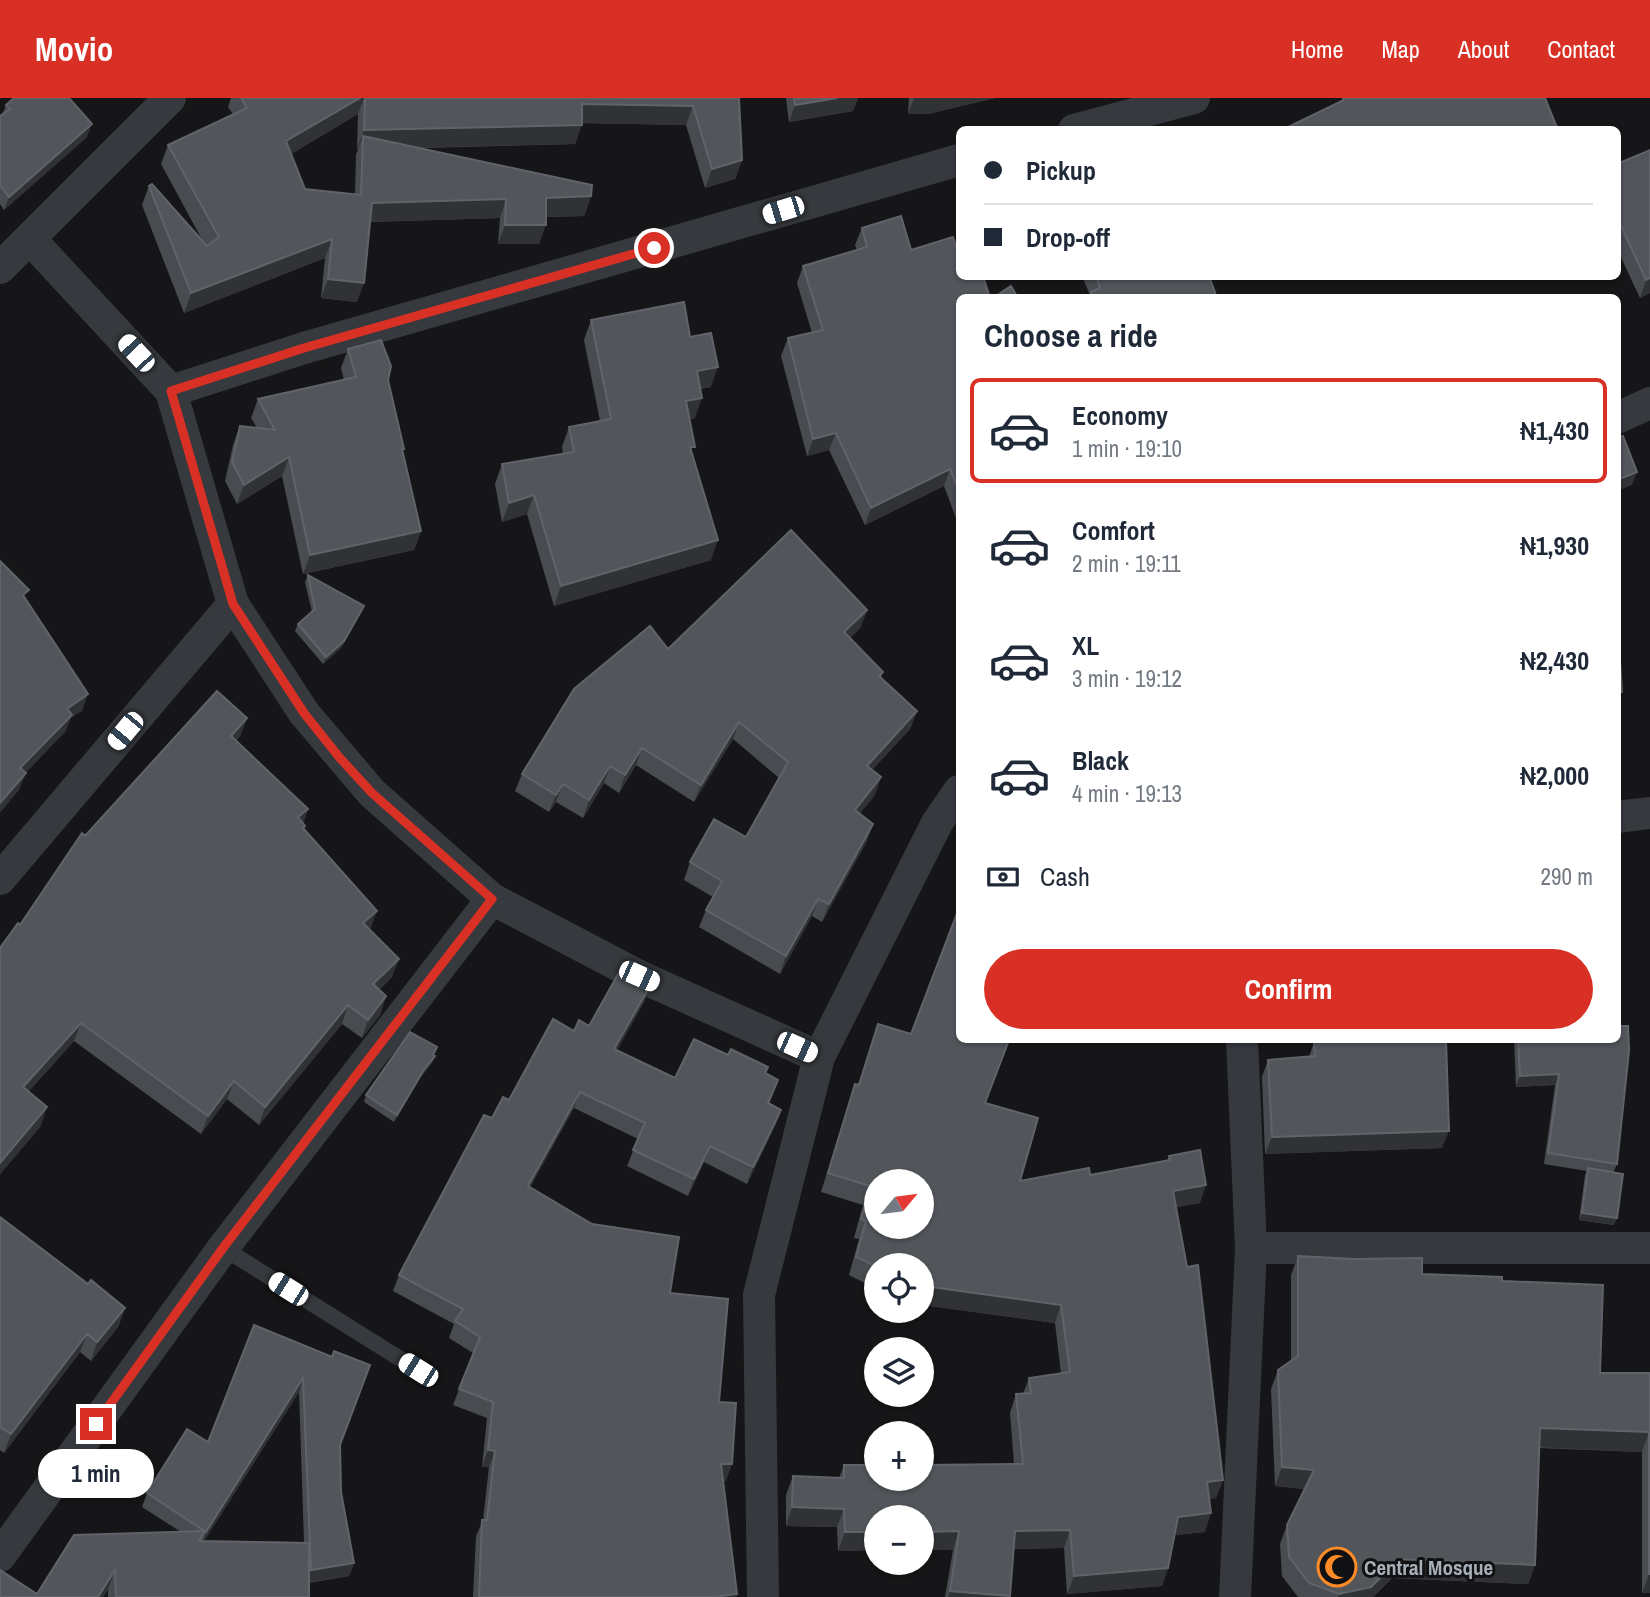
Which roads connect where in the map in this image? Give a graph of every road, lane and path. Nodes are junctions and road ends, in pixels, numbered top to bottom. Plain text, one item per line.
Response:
1 (170, 98) edge
2 (1194, 98) edge
3 (1089, 126) edge
4 (956, 161) edge
5 (30, 239) junction
6 (0, 268) edge
7 (171, 391) junction
8 (1650, 404) edge
9 (1650, 409) edge
10 (1621, 416) edge
11 (233, 604) junction
12 (956, 795) edge
13 (1650, 813) edge
14 (1621, 817) edge
15 (0, 879) edge
16 (492, 899) junction
17 (1242, 1043) edge
18 (819, 1057) junction
19 (223, 1248) junction
20 (1251, 1248) junction
21 (1649, 1248) edge
22 (418, 1370) dead end
23 (0, 1556) edge
24 (763, 1597) edge
25 (1235, 1597) edge

1 - 5 street
2 - 3 street
4 - 7 street
5 - 6 street
5 - 7 street
7 - 11 street
8 - 9 street
8 - 10 street
11 - 15 street
11 - 16 street
12 - 18 street
13 - 14 street
16 - 18 street
16 - 19 street
17 - 20 street
18 - 24 street
19 - 22 lane
19 - 23 street
20 - 21 street
20 - 25 street

